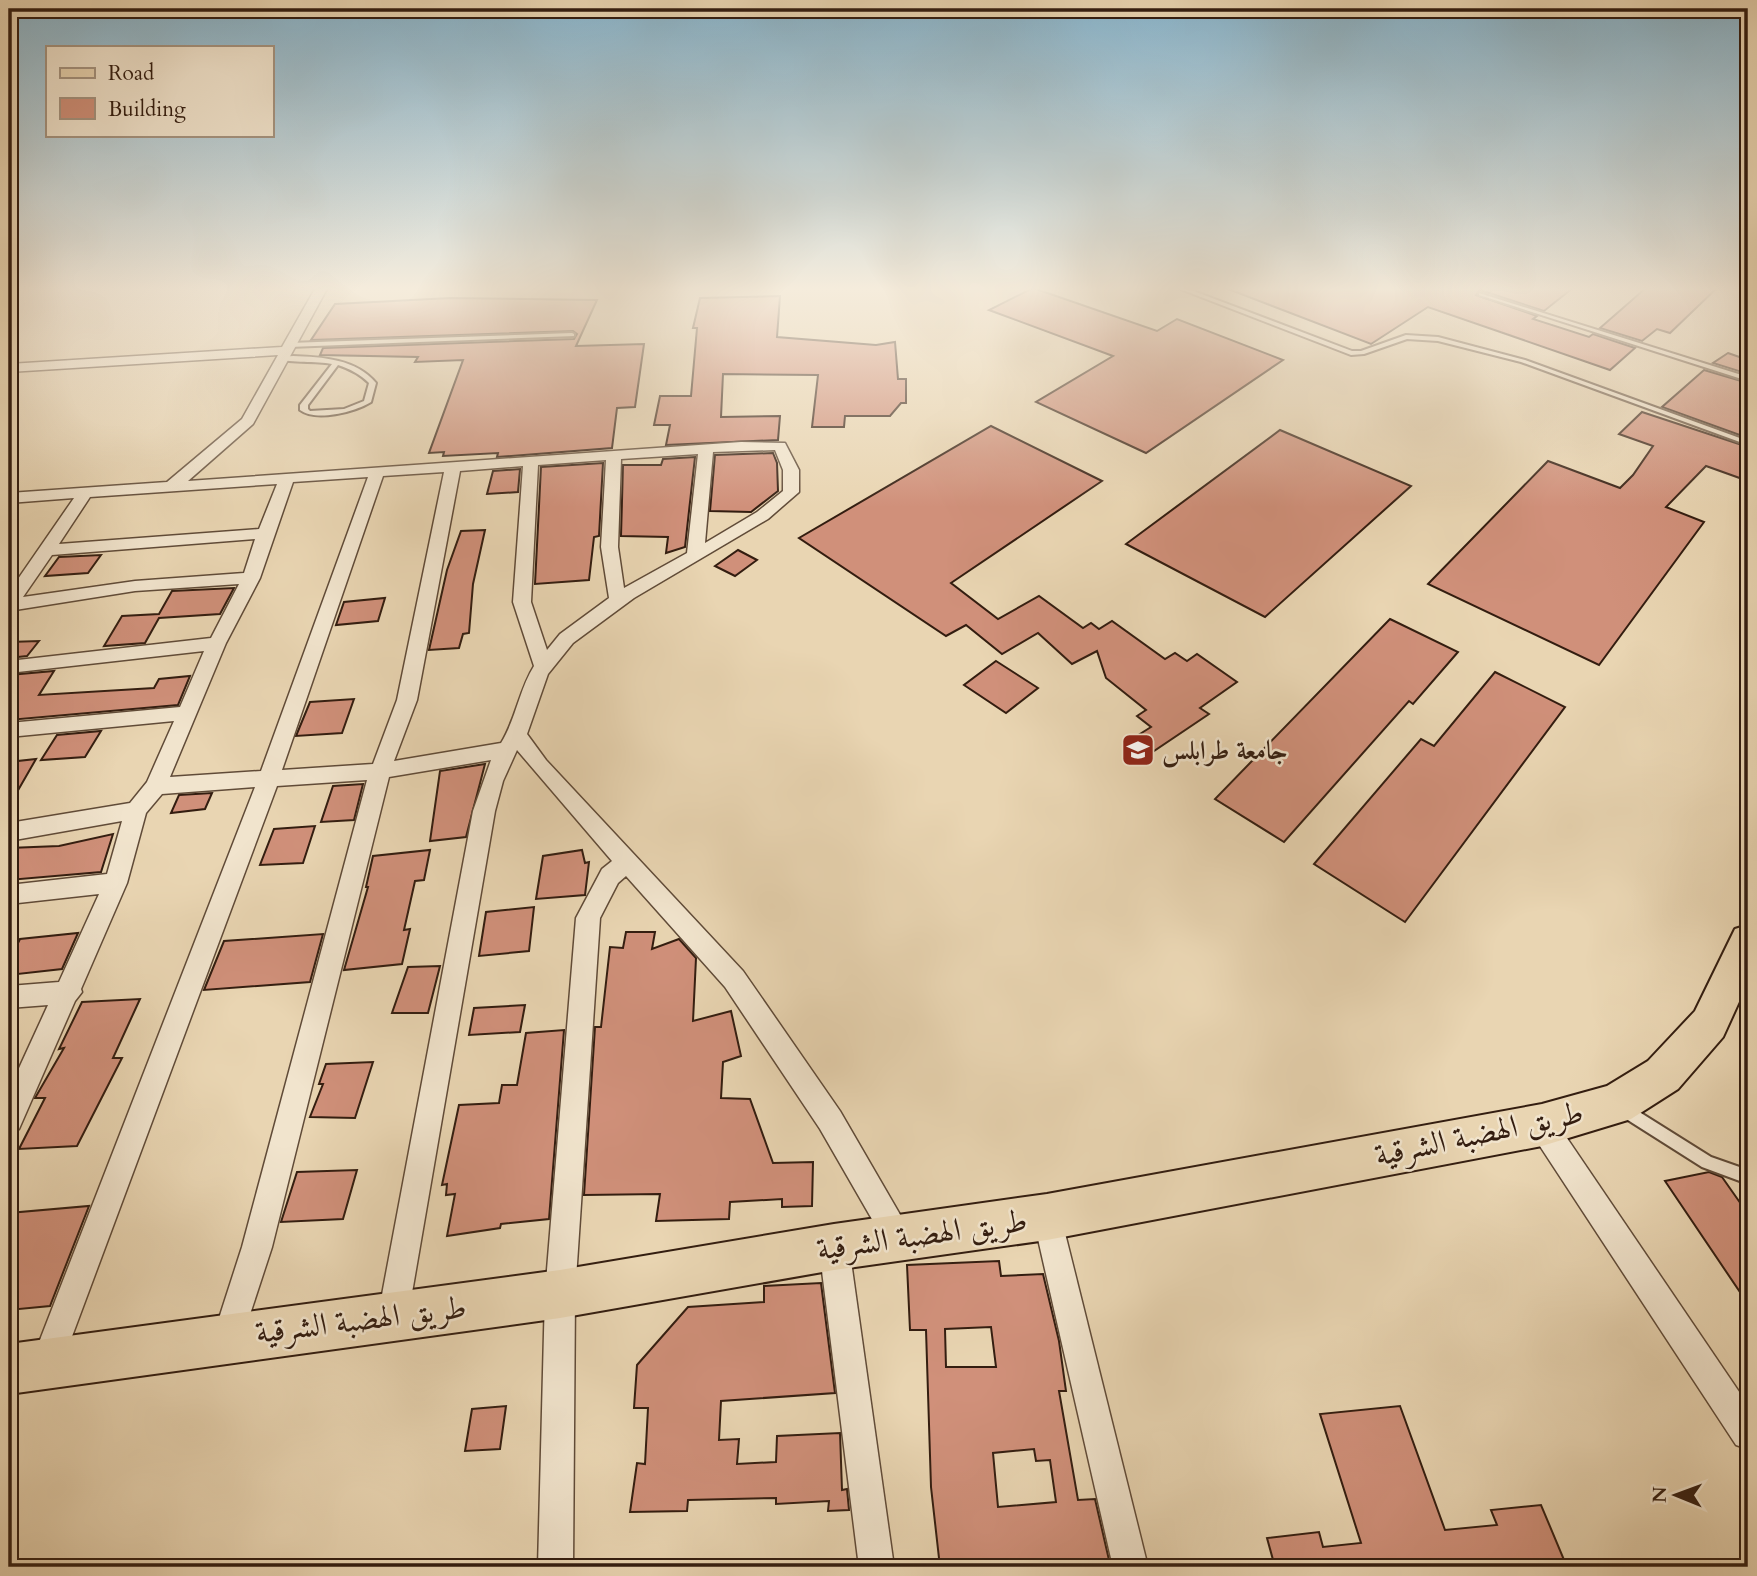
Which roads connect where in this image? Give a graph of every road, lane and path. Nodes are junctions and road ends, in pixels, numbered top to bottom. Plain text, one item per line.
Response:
1 (138, 361) edge
2 (281, 361) edge
3 (320, 361) edge
4 (1522, 361) edge
5 (1690, 361) edge
6 (335, 363) junction
7 (9, 368) edge
8 (1748, 379) edge
9 (262, 396) junction
10 (1748, 443) edge
11 (706, 450) junction
12 (614, 456) junction
13 (531, 462) junction
14 (453, 467) junction
15 (377, 472) junction
16 (287, 479) junction
17 (171, 487) junction
18 (144, 488) junction
19 (85, 492) junction
20 (9, 498) edge
21 (265, 533) junction
22 (48, 550) junction
23 (695, 557) junction
24 (251, 578) junction
25 (618, 600) junction
26 (217, 643) junction
27 (543, 666) junction
28 (9, 667) edge
29 (188, 713) junction
30 (9, 730) edge
31 (511, 743) junction
32 (380, 771) junction
33 (268, 778) junction
34 (156, 786) junction
35 (136, 810) junction
36 (9, 832) edge
37 (626, 862) junction
38 (116, 883) junction
39 (9, 894) edge
40 (1746, 953) edge
41 (70, 992) junction
42 (9, 997) edge
43 (1616, 1104) junction
44 (9, 1120) edge
45 (1542, 1125) junction
46 (1748, 1177) edge
47 (1046, 1217) junction
48 (898, 1237) junction
49 (834, 1247) junction
50 (560, 1294) junction
51 (393, 1316) junction
52 (228, 1337) junction
53 (28, 1366) edge
54 (1748, 1433) edge
55 (556, 1567) edge
56 (877, 1567) edge
57 (1131, 1567) edge

1 - 7 street
2 - 9 street
3 - 6 lane
4 - 10 lane
5 - 8 lane
6 - 6 lane
9 - 17 street
9 - 18 street
11 - 12 street
11 - 23 street
11 - 23 street
12 - 13 street
12 - 25 street
13 - 14 street
13 - 27 street
14 - 15 street
14 - 32 street
15 - 16 street
15 - 33 street
16 - 17 street
16 - 21 street
17 - 18 street
18 - 19 street
19 - 20 street
19 - 22 street
21 - 22 street
21 - 24 street
22 - 24 street
23 - 25 street
24 - 26 street
25 - 27 street
26 - 28 street
26 - 29 street
27 - 31 street
29 - 30 street
29 - 34 street
31 - 32 street
31 - 37 street
31 - 51 street
32 - 33 street
32 - 52 street
33 - 34 street
33 - 53 street
34 - 35 street
35 - 36 street
35 - 38 street
37 - 48 street
37 - 50 street
38 - 39 street
38 - 41 street
40 - 43 main road, طريق الهضبة الشرقية
41 - 42 street
41 - 44 street
43 - 45 main road, طريق الهضبة الشرقية
43 - 46 lane
45 - 47 main road, طريق الهضبة الشرقية
45 - 54 street
47 - 48 main road, طريق الهضبة الشرقية
47 - 57 street
48 - 49 main road, طريق الهضبة الشرقية
49 - 50 main road, طريق الهضبة الشرقية
49 - 56 street
50 - 51 main road, طريق الهضبة الشرقية
50 - 55 street
51 - 52 main road, طريق الهضبة الشرقية
52 - 53 main road, طريق الهضبة الشرقية

